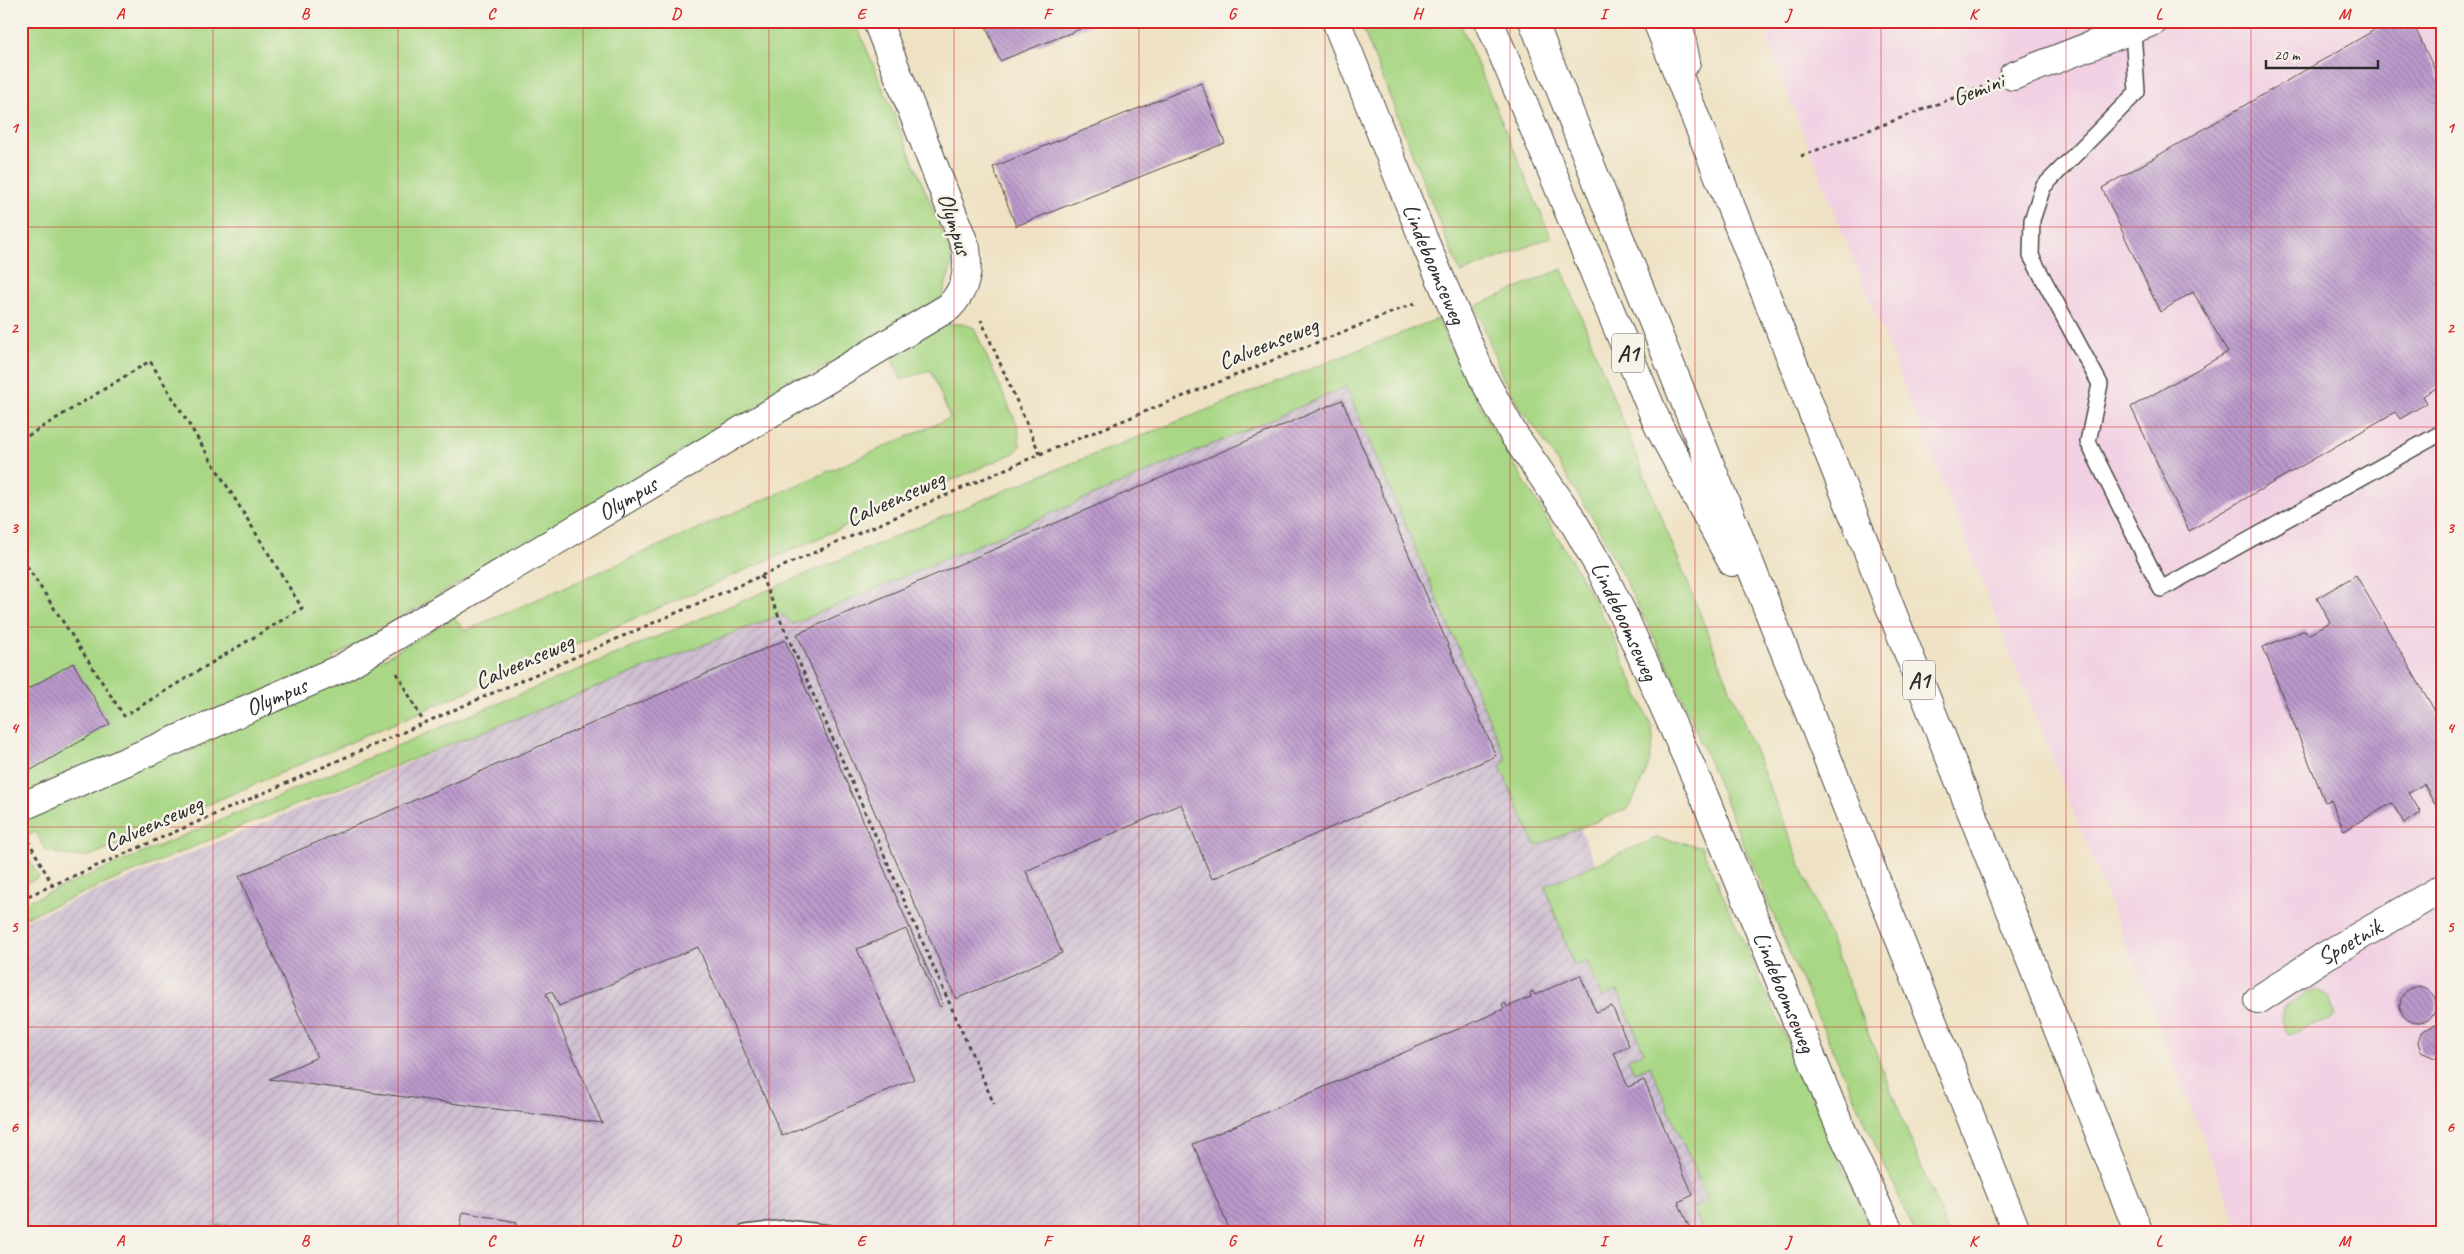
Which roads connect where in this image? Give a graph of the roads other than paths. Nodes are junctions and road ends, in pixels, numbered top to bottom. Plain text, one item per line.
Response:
1 (877, 21) edge
2 (1336, 21) edge
3 (1489, 21) edge
4 (1532, 21) edge
5 (1657, 21) edge
6 (1678, 21) edge
7 (2144, 26) edge
8 (2013, 76) road end
9 (1699, 127) junction
10 (2443, 432) edge
11 (1793, 673) junction
12 (21, 807) edge
13 (2443, 888) edge
14 (2258, 1000) dead end
15 (745, 1233) edge
16 (830, 1233) edge
17 (1890, 1233) edge
18 (2017, 1233) edge
19 (2138, 1233) edge

1 - 12 main road, Olympus
2 - 17 main road, Lindeboomseweg
3 - 11 main road, A1
4 - 11 main road, A1
5 - 9 main road, A1
6 - 9 main road, A1
7 - 8 main road, Gemini
7 - 10 lane
9 - 19 main road, A1
11 - 18 main road, A1
13 - 14 main road, Spoetnik
15 - 16 lane

